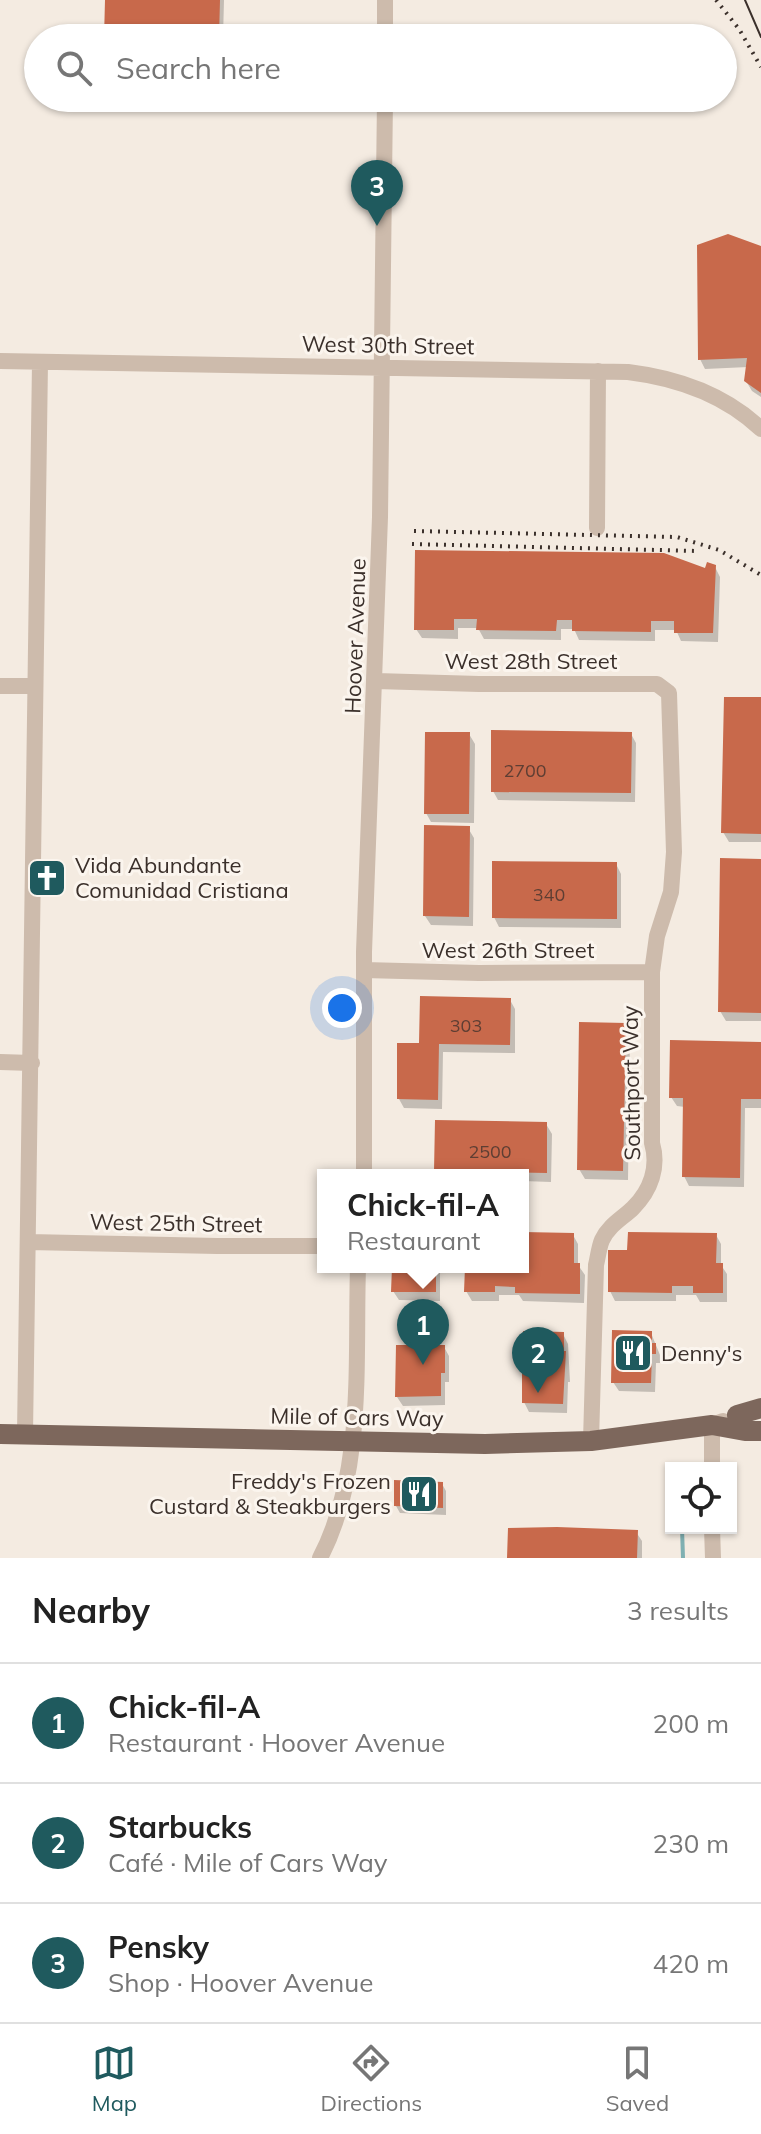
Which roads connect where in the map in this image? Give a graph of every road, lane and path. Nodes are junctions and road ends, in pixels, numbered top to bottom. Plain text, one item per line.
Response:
1 (385, 0) edge
2 (385, 24) edge
3 (385, 112) edge
4 (0, 361) edge
5 (40, 362) junction
6 (383, 367) junction
7 (598, 371) junction
8 (761, 429) edge
9 (597, 528) dead end
10 (376, 681) junction
11 (0, 686) edge
12 (35, 686) junction
13 (672, 707) joint
14 (364, 970) junction
15 (652, 972) junction
16 (0, 1062) edge
17 (32, 1063) junction
18 (364, 1169) edge
19 (29, 1242) junction
20 (317, 1246) edge
21 (358, 1273) edge
22 (761, 1408) edge
23 (737, 1415) joint
24 (712, 1425) junction
25 (761, 1431) edge
26 (0, 1434) edge
27 (25, 1434) junction
28 (353, 1441) junction
29 (591, 1441) junction
30 (712, 1462) edge
31 (712, 1534) edge
32 (320, 1558) edge
33 (713, 1558) edge

1 - 2 street
3 - 6 street, Hoover Avenue
4 - 5 street, West 30th Street
5 - 6 street, West 30th Street
5 - 12 street
6 - 7 street, West 30th Street
6 - 10 street, Hoover Avenue
7 - 8 street, West 30th Street
7 - 9 street
10 - 13 street, West 28th Street
10 - 14 street, Hoover Avenue
11 - 12 street
12 - 17 street
13 - 15 street, Southport Way
14 - 15 street, West 26th Street
14 - 18 street, Hoover Avenue
15 - 29 street, Southport Way
16 - 17 street
17 - 19 street
19 - 20 street, West 25th Street
19 - 27 street
21 - 28 street
22 - 23 main road, Mile of Cars Way
23 - 24 street, Mile of Cars Way
24 - 25 main road, Mile of Cars Way
24 - 29 main road, Mile of Cars Way
24 - 30 street
26 - 27 main road, Mile of Cars Way
27 - 28 main road, Mile of Cars Way
28 - 29 main road, Mile of Cars Way
28 - 32 street
31 - 33 street

